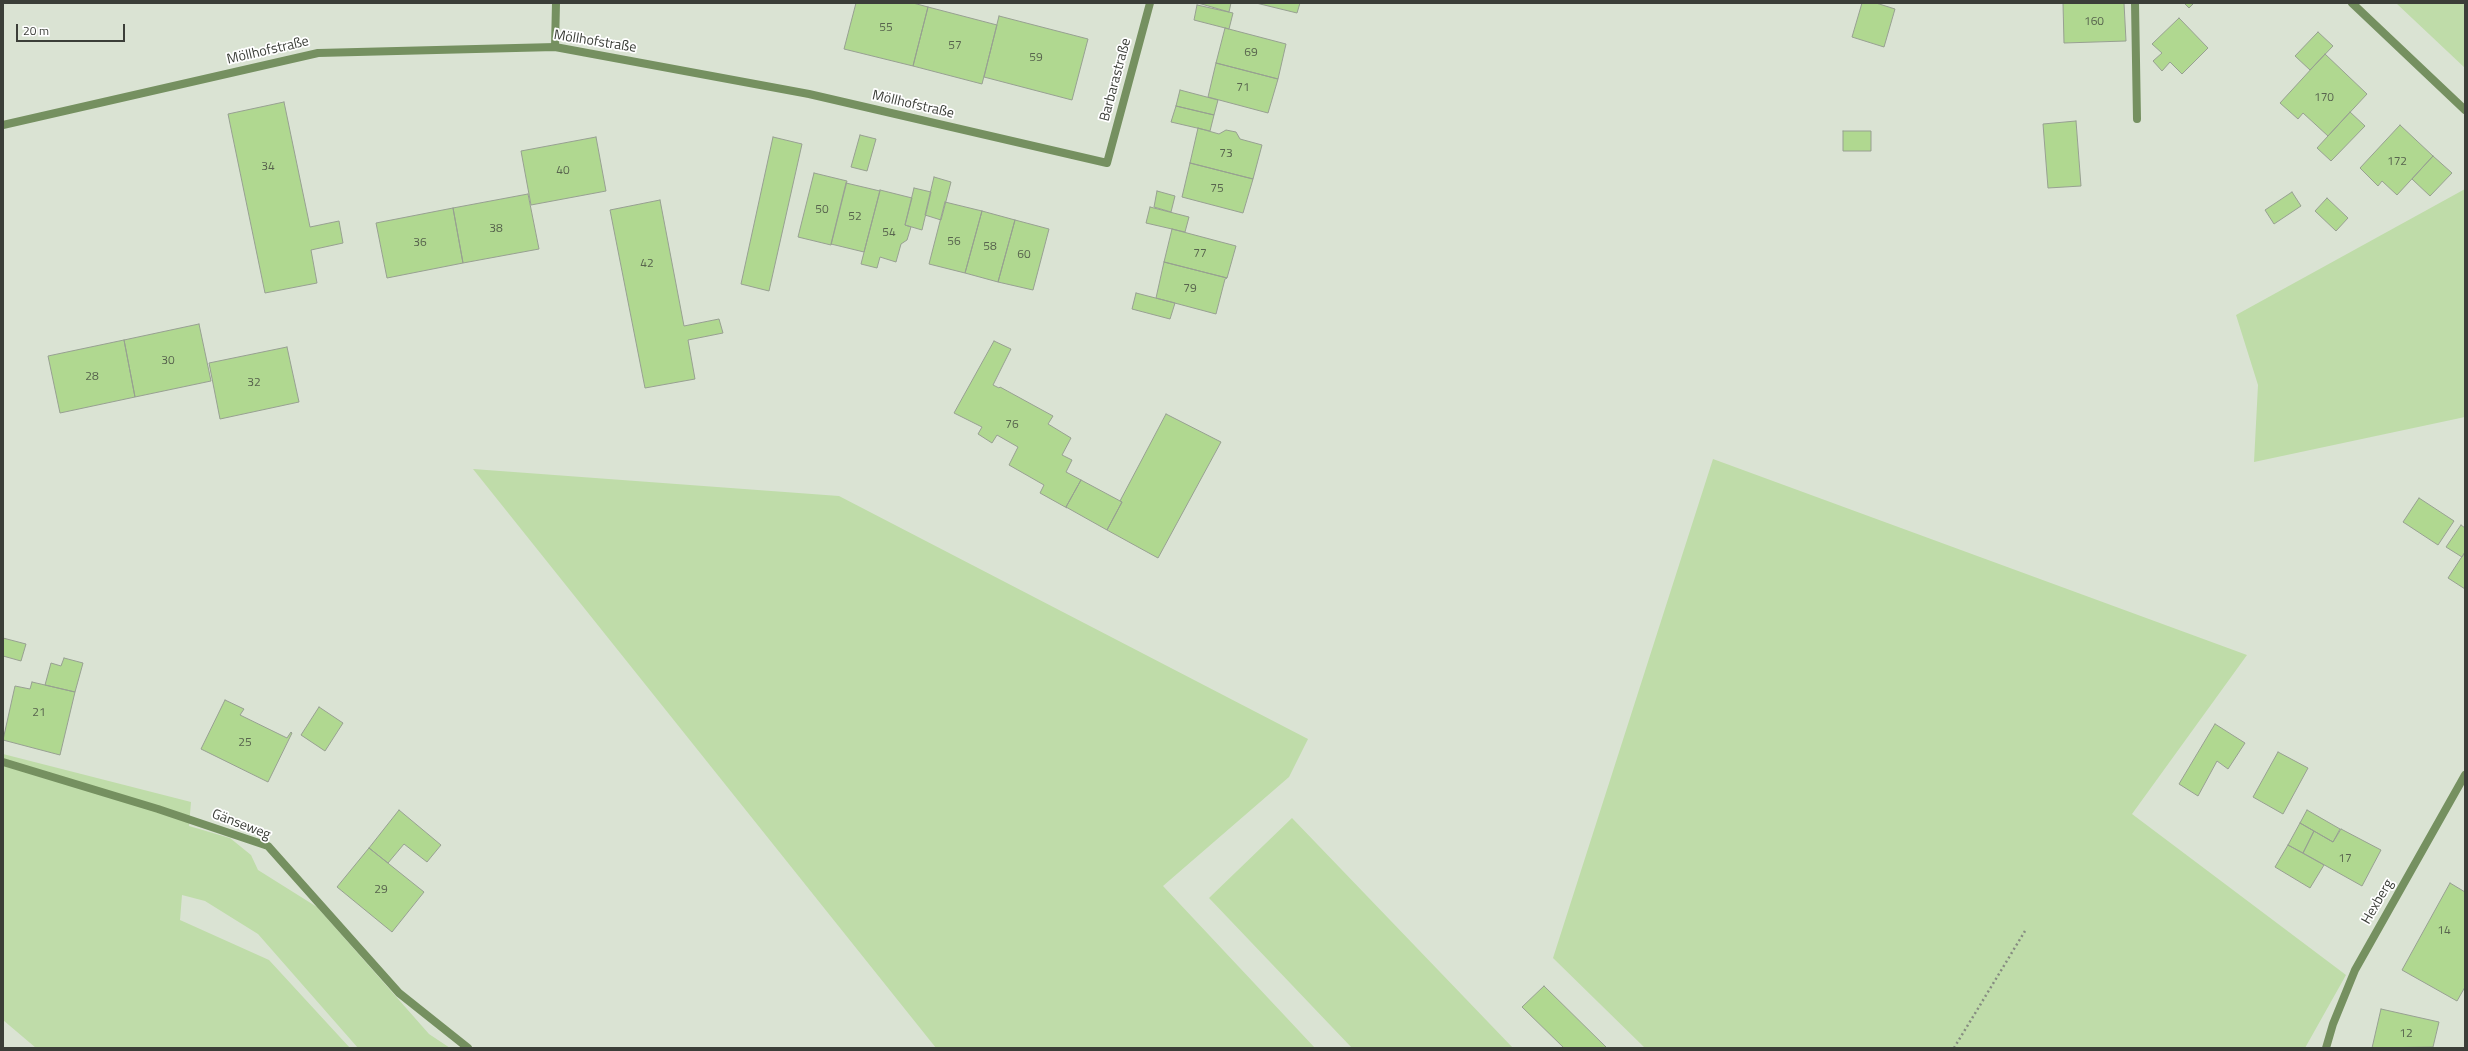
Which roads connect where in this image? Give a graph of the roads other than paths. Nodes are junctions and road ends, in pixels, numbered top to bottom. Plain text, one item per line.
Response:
1 (556, 3) edge
2 (1150, 3) edge
3 (2136, 3) edge
4 (2352, 3) edge
5 (555, 47) junction
6 (2465, 110) edge
7 (2137, 119) dead end
8 (3, 124) edge
9 (1107, 163) joint
10 (3, 762) edge
11 (2465, 775) edge
12 (468, 1048) edge
13 (2326, 1048) edge

1 - 5 street
2 - 9 street, Barbarastraße
3 - 7 street
4 - 6 street
5 - 8 street, Möllhofstraße
5 - 9 street, Möllhofstraße
10 - 12 street, Gänseweg
11 - 13 street, Hexberg

